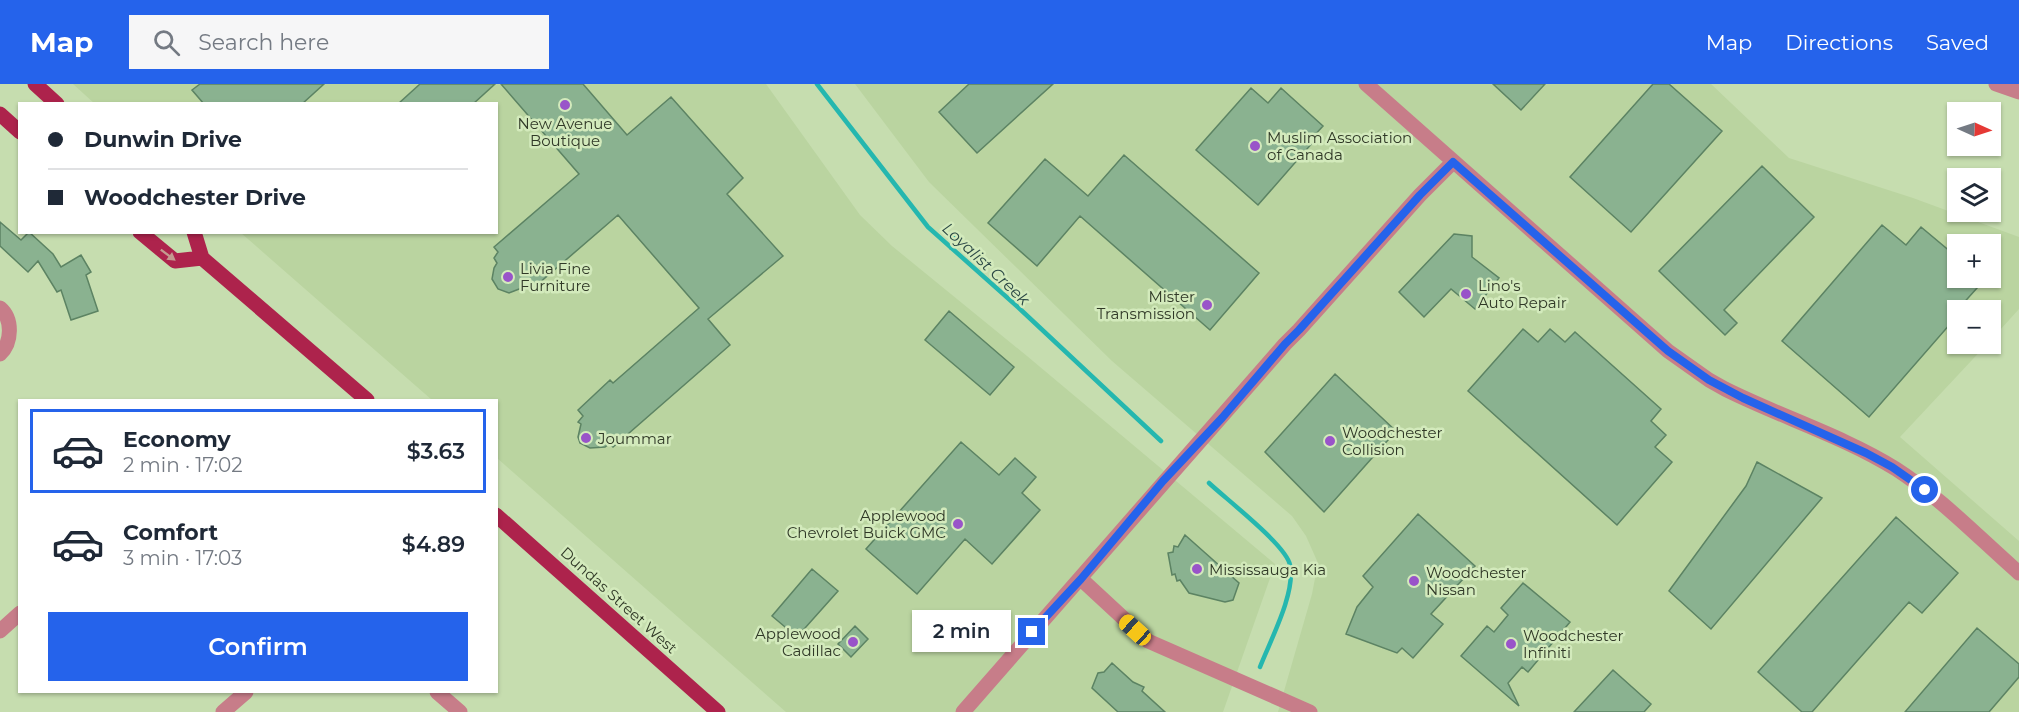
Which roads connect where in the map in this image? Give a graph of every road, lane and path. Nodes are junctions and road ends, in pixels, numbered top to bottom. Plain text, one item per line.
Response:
1 (35, 84) edge
2 (1366, 84) edge
3 (1996, 84) edge
4 (2019, 92) edge
5 (55, 102) edge
6 (0, 114) edge
7 (18, 130) edge
8 (1453, 162) junction
9 (142, 234) edge
10 (195, 234) edge
11 (202, 258) junction
12 (0, 308) edge
13 (0, 354) edge
14 (366, 399) edge
15 (498, 517) edge
16 (2019, 573) edge
17 (1081, 579) junction
18 (18, 615) edge
19 (0, 631) edge
20 (245, 693) edge
21 (438, 693) edge
22 (223, 712) edge
23 (460, 712) edge
24 (718, 712) edge
25 (963, 712) edge
26 (1310, 712) edge

1 - 5 main road
2 - 8 street
3 - 4 street
6 - 7 main road
8 - 16 street
8 - 17 street
9 -> 11 main road
10 - 11 main road
11 - 14 main road
12 - 13 street
15 - 24 main road, Dundas Street West
17 - 25 street
17 - 26 street
18 - 19 street
20 - 22 street
21 - 23 street

